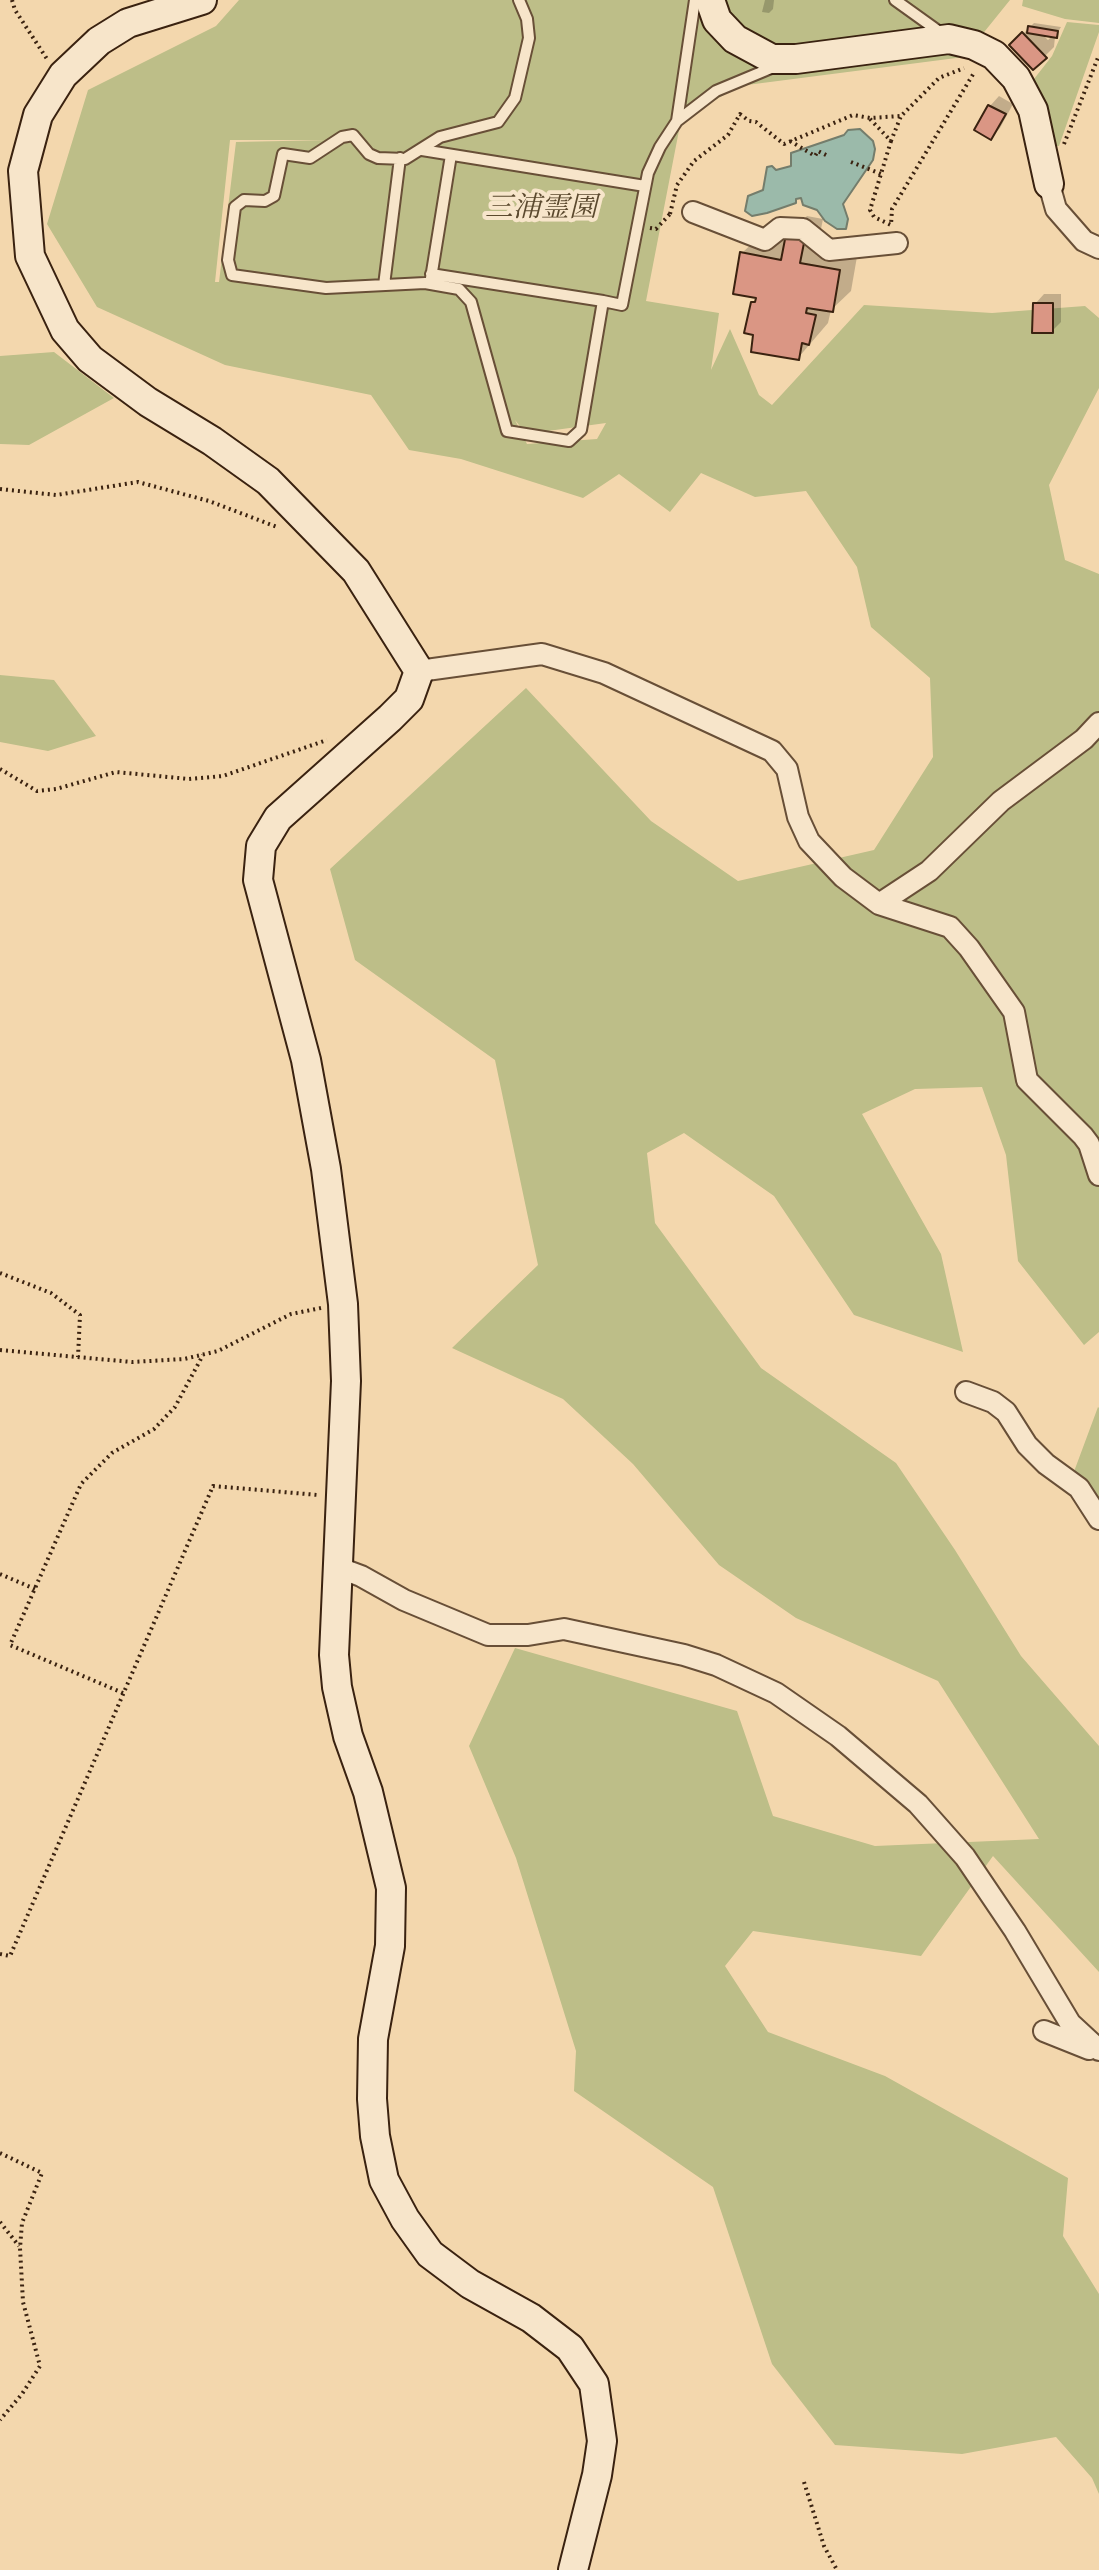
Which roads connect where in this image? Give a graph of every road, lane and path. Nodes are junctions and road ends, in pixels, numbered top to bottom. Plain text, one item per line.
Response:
1 (12, 0) edge
2 (202, 0) edge
3 (519, 0) edge
4 (695, 0) edge
5 (710, 0) edge
6 (895, 0) edge
7 (949, 39) junction
8 (1099, 55) edge
9 (796, 59) junction
10 (975, 71) junction
11 (63, 75) junction
12 (983, 75) dead end
13 (901, 116) junction
14 (870, 118) junction
15 (677, 121) junction
16 (790, 141) junction
17 (891, 141) junction
18 (422, 150) junction
19 (451, 155) junction
20 (828, 156) dead end
21 (400, 158) junction
22 (851, 162) dead end
23 (881, 174) junction
24 (1049, 184) junction
25 (645, 186) junction
26 (892, 209) junction
27 (693, 212) joint
28 (670, 214) junction
29 (901, 222) dead end
30 (638, 226) junction
31 (897, 243) dead end
32 (1099, 248) edge
33 (430, 279) junction
34 (384, 285) junction
35 (603, 301) junction
36 (0, 489) edge
37 (313, 529) junction
38 (419, 671) junction
39 (1099, 723) edge
40 (331, 739) dead end
41 (0, 769) edge
42 (879, 904) junction
43 (1099, 1175) edge
44 (0, 1273) edge
45 (343, 1304) junction
46 (0, 1350) edge
47 (203, 1355) junction
48 (78, 1357) junction
49 (966, 1392) dead end
50 (340, 1496) junction
51 (1099, 1519) edge
52 (337, 1567) junction
53 (0, 1574) edge
54 (35, 1589) junction
55 (123, 1693) junction
56 (0, 1954) edge
57 (1044, 2031) dead end
58 (1099, 2051) edge
59 (0, 2153) edge
60 (0, 2222) edge
61 (20, 2248) junction
62 (0, 2420) edge
63 (804, 2482) dead end
64 (573, 2570) edge
65 (837, 2570) edge

1 - 11 path
2 - 11 street
3 - 18 lane
4 - 15 lane
5 - 9 street
6 - 7 lane
7 - 9 street
7 - 24 street
8 - 24 path
9 - 15 lane
10 - 12 path
10 - 13 path
10 - 26 path
11 - 37 street
13 - 14 path
13 - 17 path
14 - 16 path
14 - 17 path
15 - 25 lane
16 - 20 path
16 - 28 path
17 - 23 path
18 - 19 lane
18 - 21 lane
19 - 25 lane
19 - 33 lane
21 - 34 lane
21 - 34 lane
22 - 23 path
23 - 26 path
24 - 32 street
25 - 30 lane
26 - 29 path
27 - 28 path
27 - 31 street
28 - 30 path
30 - 35 lane
33 - 34 lane
33 - 35 lane
33 - 35 lane
36 - 37 path
37 - 38 street
38 - 42 street
38 - 45 street
39 - 42 street
40 - 41 path
42 - 43 street
44 - 48 path
45 - 47 path
45 - 50 street
46 - 48 path
47 - 48 path
47 - 54 path
49 - 51 street
50 - 52 street
50 - 55 path
52 - 58 street
52 - 64 street
53 - 54 path
54 - 55 path
55 - 56 path
57 - 58 street
59 - 61 path
60 - 61 path
61 - 62 path
63 - 65 path

